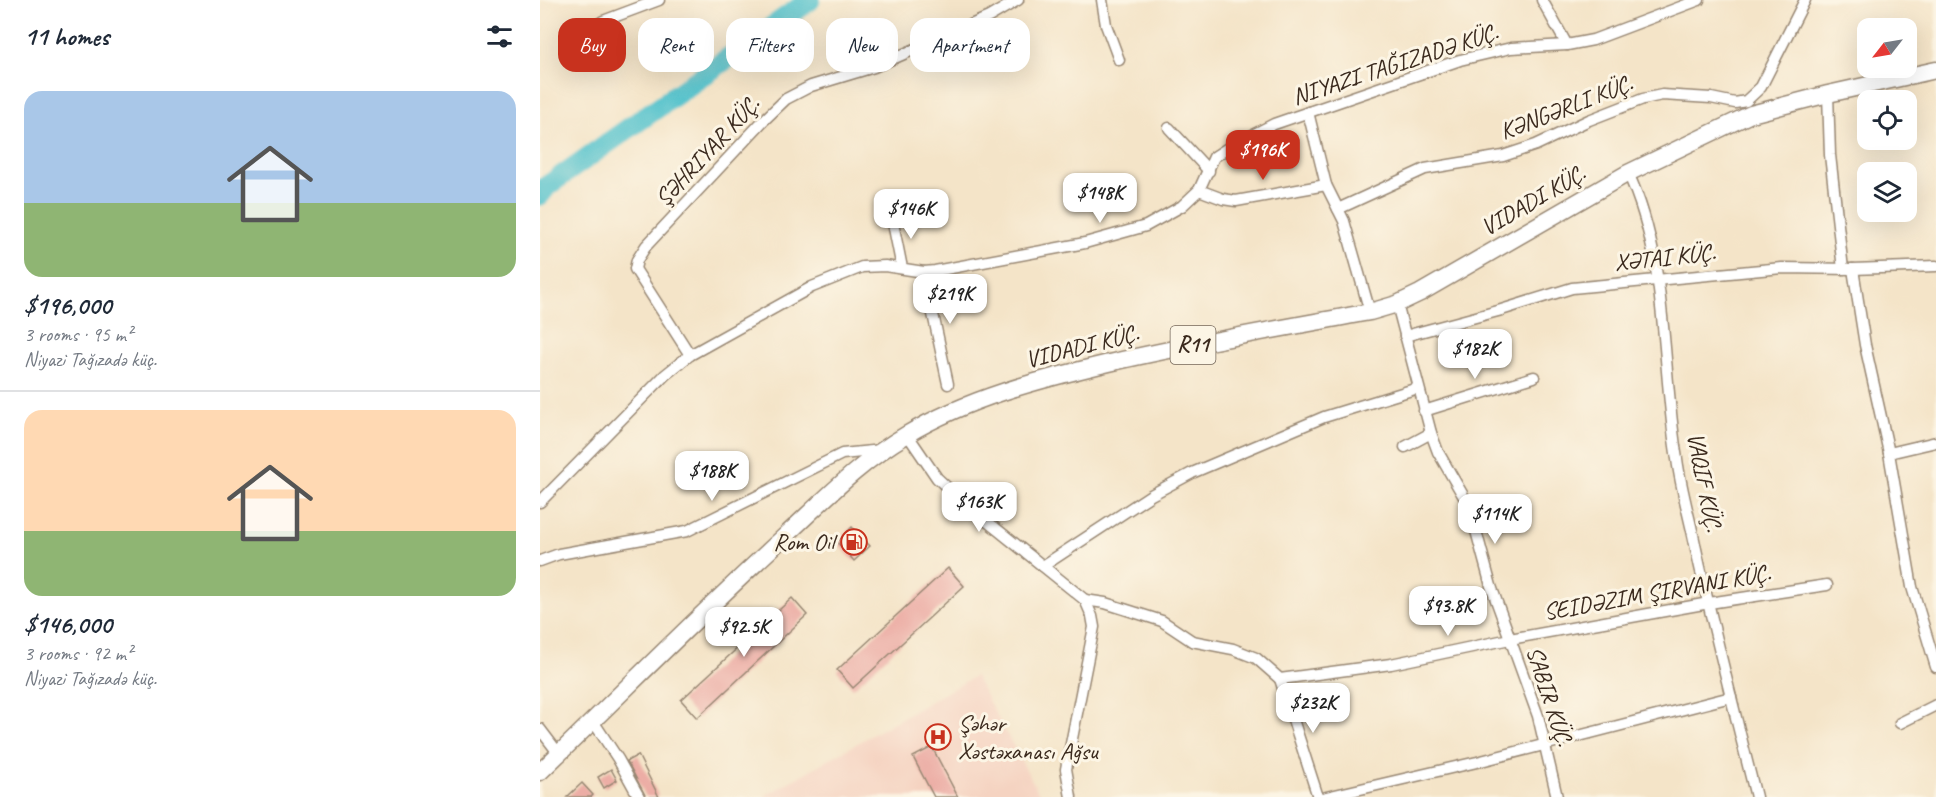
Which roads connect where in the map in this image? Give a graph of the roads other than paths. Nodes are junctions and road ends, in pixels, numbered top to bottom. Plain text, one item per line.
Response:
1 (660, 0) edge
2 (1018, 0) edge
3 (1102, 0) edge
4 (1542, 0) edge
5 (1700, 0) edge
6 (1805, 0) edge
7 (611, 18) edge
8 (1567, 45) junction
9 (1119, 60) dead end
10 (1936, 70) edge
11 (1828, 94) junction
12 (1748, 108) junction
13 (1308, 112) junction
14 (1169, 128) dead end
15 (1209, 171) junction
16 (1628, 173) junction
17 (1326, 185) junction
18 (1199, 190) junction
19 (1338, 209) junction
20 (892, 218) dead end
21 (1936, 266) edge
22 (902, 268) junction
23 (1848, 269) junction
24 (924, 272) junction
25 (1658, 279) junction
26 (1397, 304) junction
27 (1370, 312) junction
28 (1405, 336) junction
29 (690, 355) junction
30 (1534, 377) dead end
31 (948, 384) dead end
32 (1418, 388) junction
33 (1424, 411) junction
34 (907, 434) junction
35 (1431, 434) junction
36 (1936, 442) edge
37 (1405, 447) dead end
38 (882, 450) junction
39 (1889, 453) junction
40 (540, 502) edge
41 (540, 561) edge
42 (1043, 566) junction
43 (1827, 585) dead end
44 (1084, 600) junction
45 (1709, 603) junction
46 (1510, 639) junction
47 (1936, 667) edge
48 (1280, 679) junction
49 (1731, 697) junction
50 (1936, 705) edge
51 (593, 721) junction
52 (1900, 723) dead end
53 (540, 729) edge
54 (1546, 744) junction
55 (559, 754) junction
56 (540, 772) edge
57 (639, 797) edge
58 (1071, 797) edge
59 (1318, 797) edge
60 (1326, 797) edge
61 (1557, 797) edge
62 (1756, 797) edge

1 - 7 street
2 - 29 street, ŞƏHRIYAR KÜÇ.
3 - 9 street
4 - 8 street
5 - 8 street
6 - 12 street
8 - 13 street
10 - 11 main road, VIDADI KÜÇ. / R11
11 - 12 main road, VIDADI KÜÇ. / R11
11 - 23 street
12 - 16 main road, VIDADI KÜÇ. / R11
12 - 19 street, KƏNGƏRLI KÜÇ.
13 - 15 street
13 - 17 street
14 - 15 street
15 - 18 street
16 - 25 street, VAQIF KÜÇ.
16 - 26 main road, VIDADI KÜÇ. / R11
17 - 18 street
17 - 19 street
18 - 24 street
19 - 27 street
20 - 22 street
21 - 23 street, XƏTAI KÜÇ.
22 - 24 street
22 - 29 street
23 - 25 street, XƏTAI KÜÇ.
23 - 39 street
24 - 31 street
25 - 28 street, XƏTAI KÜÇ.
25 - 45 street, VAQIF KÜÇ.
26 - 27 main road, VIDADI KÜÇ. / R11
26 - 28 street, SABIR KÜÇ.
27 - 34 main road, VIDADI KÜÇ. / R11
28 - 32 street, SABIR KÜÇ.
29 - 40 street
30 - 33 street
32 - 33 street, SABIR KÜÇ.
32 - 42 street
33 - 35 street, SABIR KÜÇ.
34 - 38 main road, VIDADI KÜÇ. / R11
34 - 42 street
35 - 37 street
35 - 46 street, SABIR KÜÇ.
36 - 39 street
38 - 41 street
38 - 51 main road, VIDADI KÜÇ. / R11
39 - 47 street
42 - 44 street
43 - 45 street, SEIDƏZIM ŞIRVANI KÜÇ.
44 - 48 street
44 - 58 street
45 - 46 street, SEIDƏZIM ŞIRVANI KÜÇ.
45 - 49 street, VAQIF KÜÇ.
46 - 48 street, SEIDƏZIM ŞIRVANI KÜÇ.
46 - 54 street, SABIR KÜÇ.
48 - 59 street
49 - 54 street
49 - 62 street, VAQIF KÜÇ.
50 - 52 street
51 - 55 main road, VIDADI KÜÇ. / R11
51 - 57 street
53 - 55 street
54 - 60 street
54 - 61 street, SABIR KÜÇ.
55 - 56 main road, VIDADI KÜÇ. / R11

